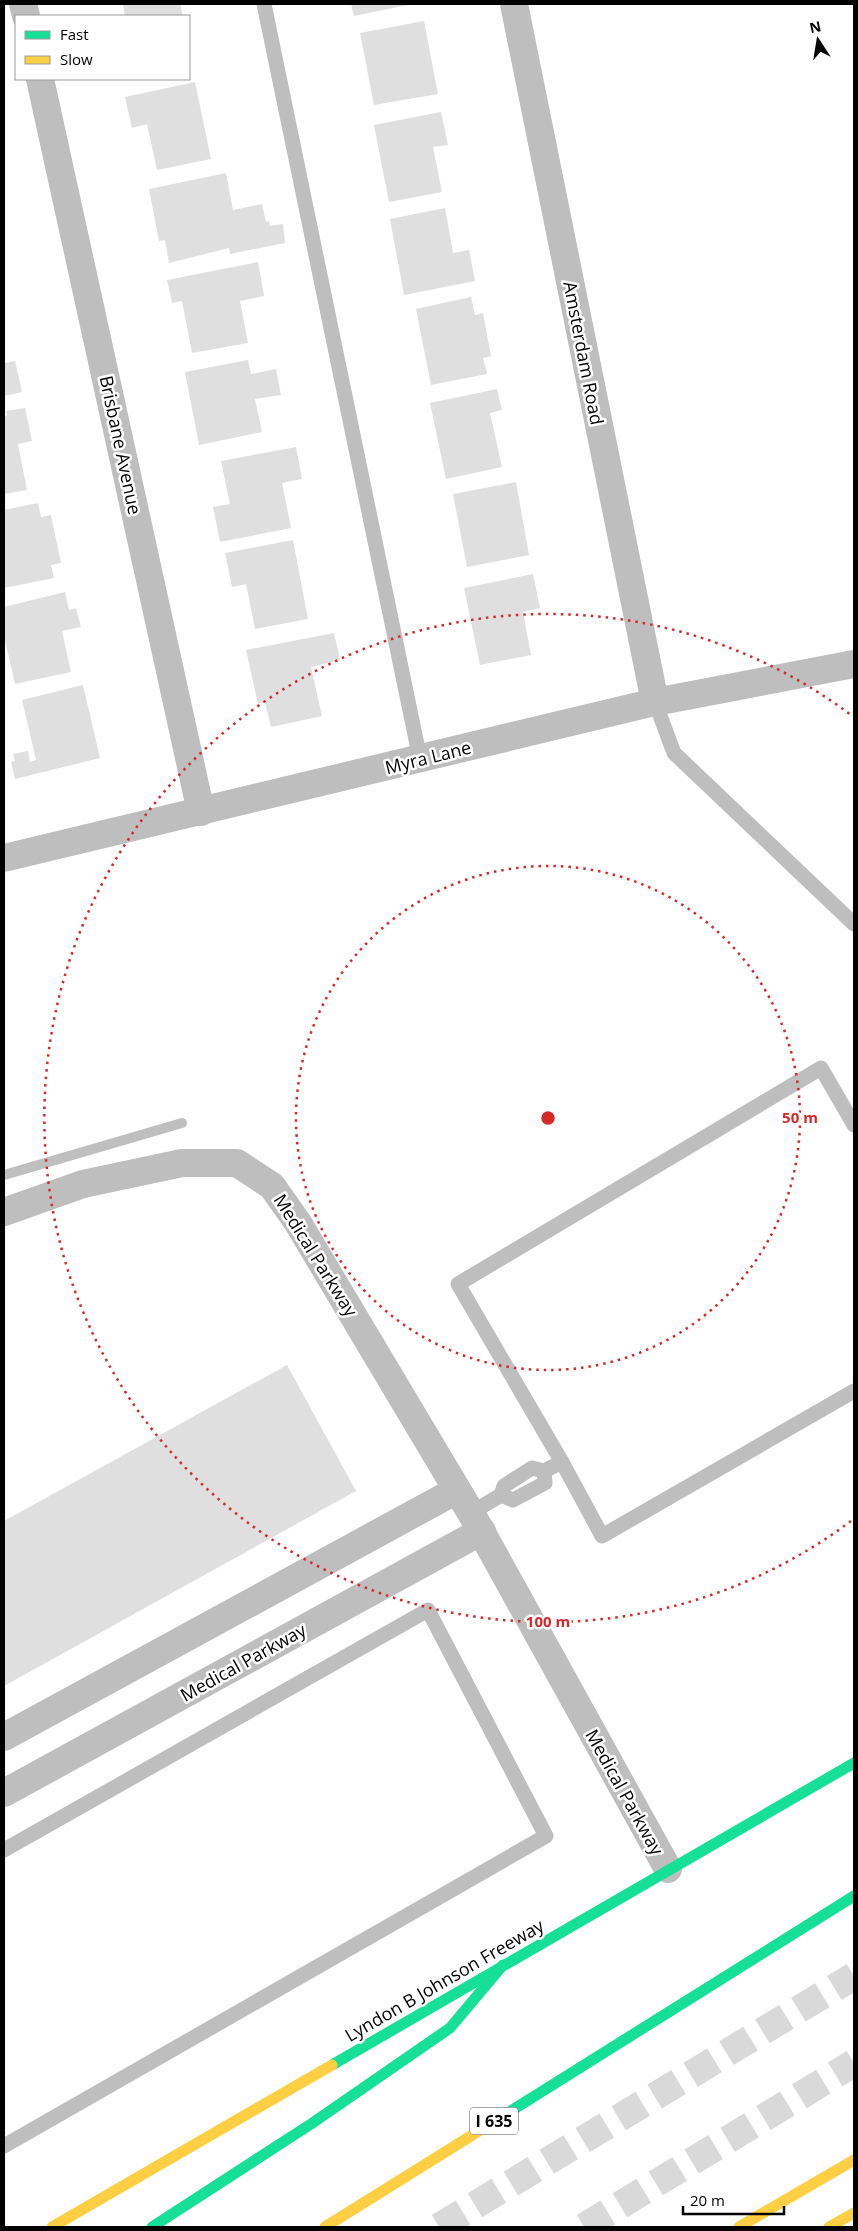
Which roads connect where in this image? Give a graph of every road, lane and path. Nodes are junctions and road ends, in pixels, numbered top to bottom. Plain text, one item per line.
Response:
1 (264, 4) edge
2 (514, 4) edge
3 (40, 80) edge
4 (854, 664) edge
5 (655, 702) junction
6 (420, 759) junction
7 (202, 812) junction
8 (4, 858) edge
9 (854, 924) edge
10 (854, 1126) edge
11 (4, 1212) edge
12 (854, 1391) edge
13 (562, 1462) junction
14 (457, 1490) junction
15 (477, 1522) junction
16 (4, 1737) edge
17 (854, 1763) edge
18 (4, 1793) edge
19 (4, 1850) edge
20 (668, 1869) junction
21 (854, 1896) edge
22 (503, 1966) junction
23 (4, 2146) edge
24 (854, 2160) edge
25 (854, 2213) edge
26 (52, 2227) edge
27 (152, 2227) edge
28 (325, 2227) edge
29 (739, 2227) edge
30 (829, 2227) edge

1 - 6 lane
2 - 5 street, Amsterdam Road
3 - 7 street, Brisbane Avenue
4 - 5 street, Myra Lane
5 - 6 street, Myra Lane
5 - 9 lane
6 - 7 street, Myra Lane
7 - 8 street, Myra Lane
10 - 13 lane
11 - 14 street, Medical Parkway
12 - 13 lane
13 - 15 lane
14 - 15 street, Medical Parkway
14 - 16 street
15 - 18 street, Medical Parkway
15 - 20 street, Medical Parkway
17 - 20 main road, Lyndon B Johnson Freeway
19 - 23 lane
20 - 22 main road, Lyndon B Johnson Freeway
21 - 28 main road, I 635
22 - 26 main road, Lyndon B Johnson Freeway
22 - 27 main road
24 - 29 main road
25 - 30 main road

